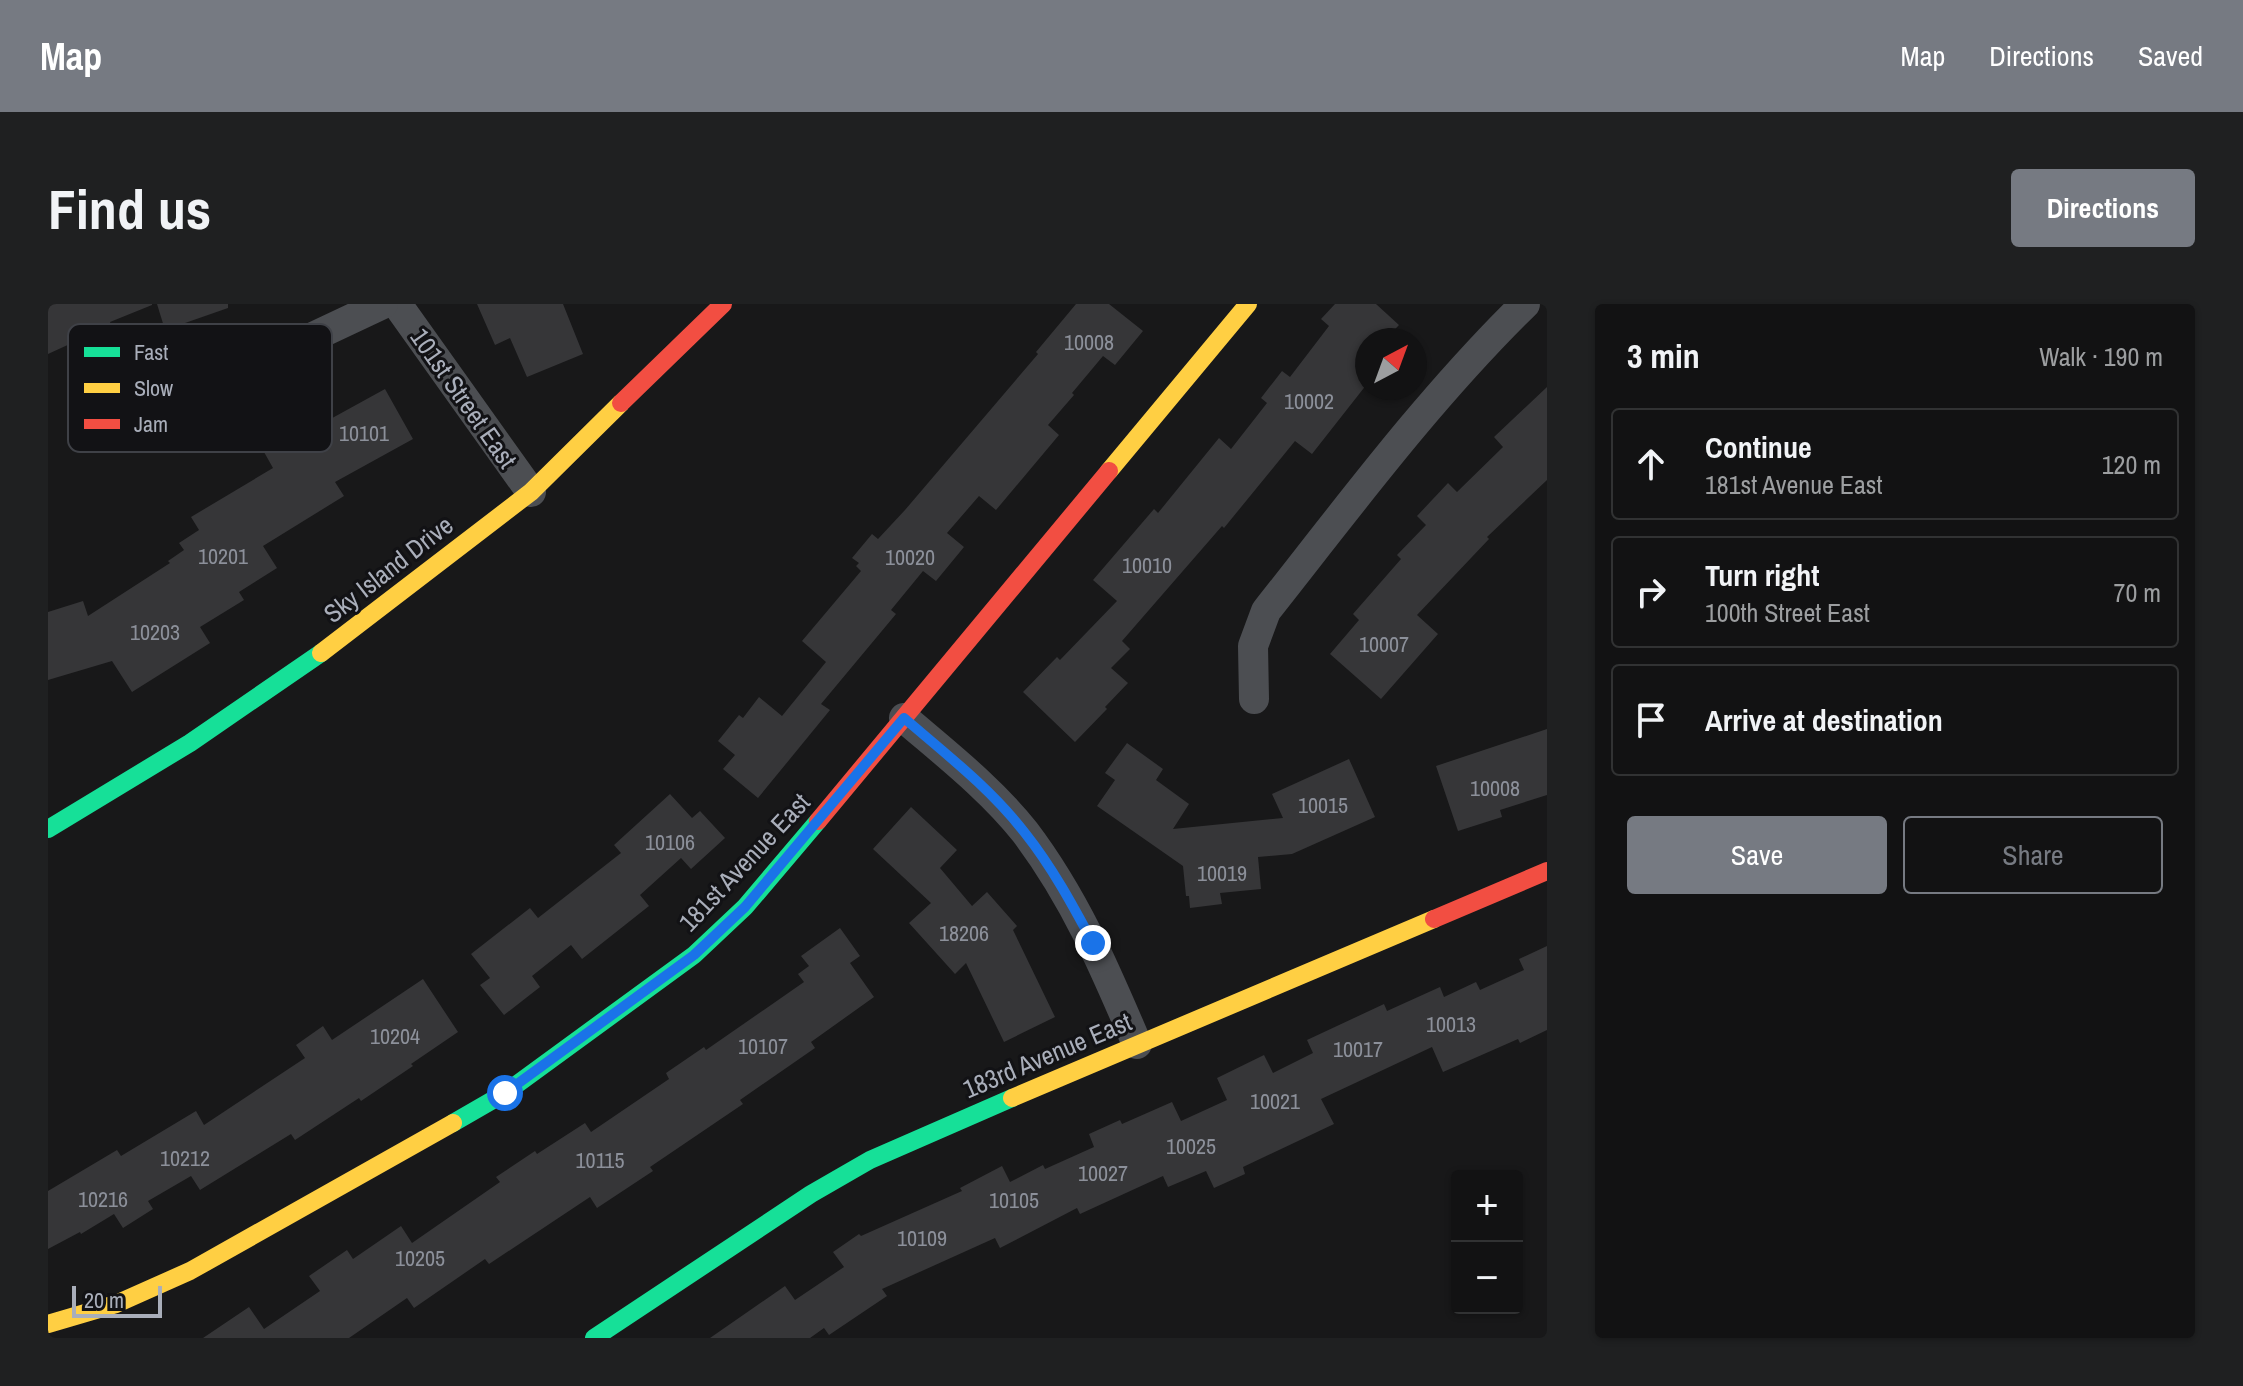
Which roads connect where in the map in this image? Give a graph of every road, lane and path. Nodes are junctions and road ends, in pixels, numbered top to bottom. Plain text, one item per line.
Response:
1 (383, 304) edge
2 (397, 304) edge
3 (723, 304) edge
4 (1248, 304) edge
5 (1525, 304) edge
6 (332, 328) edge
7 (531, 492) junction
8 (1254, 699) dead end
9 (904, 718) junction
10 (48, 829) edge
11 (1547, 871) edge
12 (1137, 1044) junction
13 (48, 1324) edge
14 (594, 1338) edge

1 - 6 street
2 - 7 street, 101st Street East
3 - 7 street, Sky Island Drive
4 - 9 street, 181st Avenue East
5 - 8 street
7 - 10 street, Sky Island Drive
9 - 12 street
9 - 13 street, 181st Avenue East
11 - 12 street, 183rd Avenue East
12 - 14 street, 183rd Avenue East

